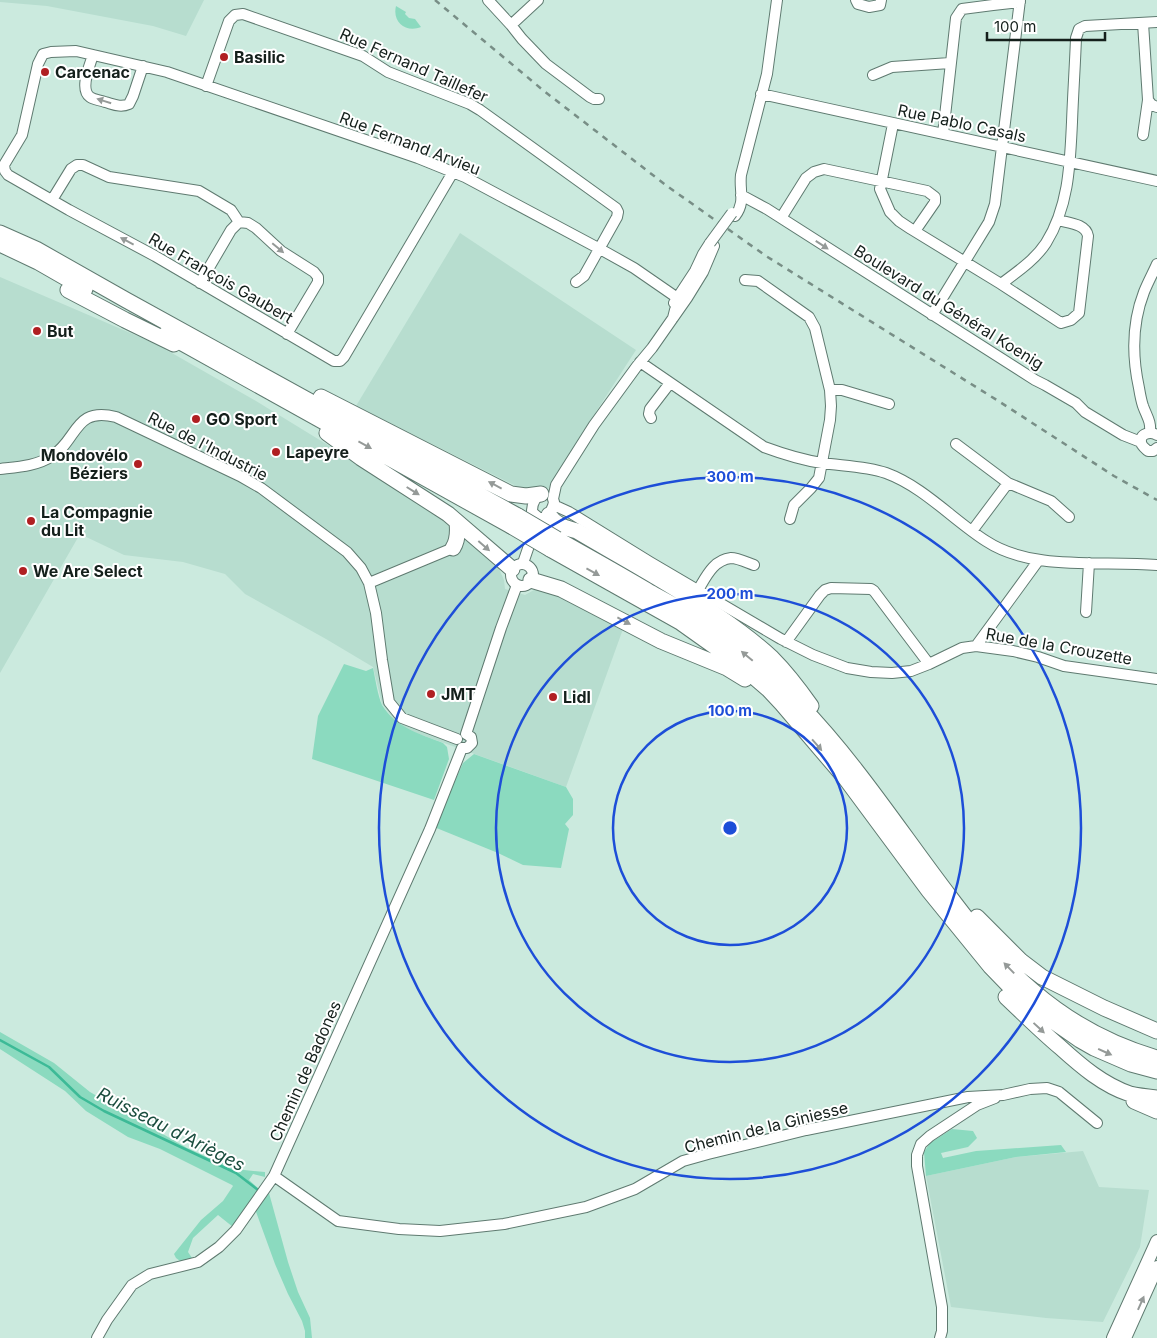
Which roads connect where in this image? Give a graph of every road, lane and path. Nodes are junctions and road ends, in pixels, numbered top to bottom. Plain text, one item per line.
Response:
1 (488, 0) edge
2 (538, 0) edge
3 (777, 0) edge
4 (856, 0) edge
5 (881, 0) edge
6 (1020, 1) edge
7 (1157, 22) edge
8 (1143, 23) junction
9 (512, 25) junction
10 (43, 54) joint
11 (93, 55) junction
12 (950, 63) junction
13 (143, 66) junction
14 (873, 74) dead end
15 (206, 86) junction
16 (761, 94) junction
17 (599, 99) dead end
18 (1148, 100) junction
19 (1157, 107) edge
20 (893, 124) junction
21 (943, 134) junction
22 (1143, 135) dead end
23 (1002, 147) junction
24 (1070, 162) junction
25 (453, 172) junction
26 (1157, 181) edge
27 (881, 182) junction
28 (741, 195) junction
29 (52, 200) junction
30 (781, 218) junction
31 (1058, 220) junction
32 (0, 221) edge
33 (239, 222) junction
34 (915, 231) junction
35 (0, 233) edge
36 (0, 244) edge
37 (712, 245) junction
38 (600, 249) junction
39 (0, 254) edge
40 (964, 262) junction
41 (1157, 264) edge
42 (745, 280) dead end
43 (576, 282) dead end
44 (200, 283) junction
45 (1001, 284) junction
46 (677, 298) junction
47 (932, 315) junction
48 (673, 318) junction
49 (287, 334) junction
50 (195, 337) junction
51 (179, 346) junction
52 (232, 359) junction
53 (640, 362) junction
54 (670, 383) junction
55 (830, 390) junction
56 (889, 404) dead end
57 (314, 416) junction
58 (651, 418) dead end
59 (1153, 434) edge
60 (1141, 442) junction
61 (956, 444) dead end
62 (1157, 449) edge
63 (822, 463) junction
64 (0, 469) edge
65 (1008, 483) junction
66 (546, 504) junction
67 (1069, 517) dead end
68 (790, 519) dead end
69 (514, 521) junction
70 (457, 522) junction
71 (972, 531) junction
72 (553, 544) junction
73 (453, 548) joint
74 (1038, 561) junction
75 (1089, 563) junction
76 (754, 565) dead end
77 (1157, 565) edge
78 (517, 566) junction
79 (524, 582) junction
80 (370, 583) junction
81 (698, 590) junction
82 (1086, 612) dead end
83 (786, 642) junction
84 (976, 646) junction
85 (929, 664) junction
86 (1157, 678) edge
87 (793, 717) junction
88 (462, 740) junction
89 (881, 805) junction
90 (915, 852) junction
91 (912, 868) junction
92 (1157, 1030) edge
93 (1133, 1058) junction
94 (1157, 1058) edge
95 (1087, 1071) junction
96 (1157, 1071) edge
97 (1003, 1095) junction
98 (1157, 1098) edge
99 (1157, 1111) edge
100 (1097, 1123) dead end
101 (274, 1176) junction
102 (1157, 1241) edge
103 (1157, 1267) edge
104 (97, 1338) edge
105 (940, 1338) edge
106 (1113, 1338) edge
107 (1125, 1338) edge

1 - 9 street
2 - 9 street
3 - 16 street
4 - 5 street
6 - 12 street
6 - 23 street
7 - 8 street
8 - 18 street
8 - 24 street
9 - 17 street
10 - 11 street, Rue Fernand Arvieu
10 - 29 street, Rue François Gaubert
11 - 13 street, Rue Fernand Arvieu
13 -> 11 street
12 - 14 street
12 - 21 street
13 - 15 street, Rue Fernand Arvieu
15 - 25 street, Rue Fernand Arvieu
15 - 38 street, Rue Fernand Taillefer
16 - 20 street, Rue Pablo Casals
16 - 28 street
18 - 19 street
18 - 22 street
20 - 21 street, Rue Pablo Casals
20 - 27 street
21 - 23 street, Rue Pablo Casals
23 - 24 street, Rue Pablo Casals
23 - 40 street
24 - 26 street, Rue Pablo Casals
24 - 31 street
25 - 38 street, Rue Fernand Arvieu
25 - 49 street, Rue François Gaubert
27 - 30 street
27 - 34 street
27 - 34 street
28 - 30 street, Boulevard du Général Koenig
28 - 37 street
29 - 33 street
44 -> 29 street, Rue François Gaubert
30 -> 47 street, Boulevard du Général Koenig
31 - 45 street
31 - 45 street
32 - 50 highway
33 - 44 street
33 -> 49 street
34 - 40 street
35 - 50 highway
36 - 57 highway
37 - 46 street
37 - 48 street
38 - 43 street
38 - 46 street, Rue Fernand Arvieu
39 - 51 highway
40 - 45 street
40 - 47 street
41 - 59 street
42 - 55 street
44 - 49 street, Rue François Gaubert
46 - 48 street
46 - 53 street
47 - 60 street, Boulevard du Général Koenig
48 - 53 street
50 - 52 highway
51 - 57 highway
51 -> 70 highway
66 -> 52 highway
52 - 69 highway
53 - 54 street
53 - 66 street
54 - 58 street
54 - 63 street
55 - 56 street
55 - 63 street
57 -> 69 highway
59 - 60 street
60 - 62 street, Boulevard du Général Koenig
61 - 65 street
63 - 68 street
63 - 71 street
64 - 80 street, Rue de l'Industrie
65 - 67 street
65 - 71 street
66 - 78 street
66 - 81 street, Rue de la Crouzette
66 - 89 highway
69 - 72 highway, bridge
70 - 73 highway
70 -> 78 highway
71 - 74 street
72 -> 87 highway
89 -> 72 highway
73 - 80 street
74 - 75 street
74 - 84 street
75 - 77 street
75 - 82 street
76 - 81 street
78 - 79 street
78 - 79 street
79 -> 87 highway
79 - 88 street, Chemin de Badones
80 - 88 street, Rue de l'Industrie
81 - 83 street, Rue de la Crouzette
83 - 85 street, Rue de la Crouzette
83 - 85 street
84 - 85 street, Rue de la Crouzette
84 - 86 street, Rue de la Crouzette
87 -> 91 highway
88 - 101 street, Chemin de Badones
89 - 90 highway
90 - 92 highway
93 -> 90 highway
91 -> 93 highway
91 -> 95 highway
93 - 94 highway
93 - 96 highway
95 - 98 highway
95 - 99 highway
97 - 100 street, Chemin de la Giniesse
97 - 101 street, Chemin de la Giniesse
97 - 105 street
101 - 104 street, Chemin de Badones
102 - 106 main road
107 -> 103 main road

